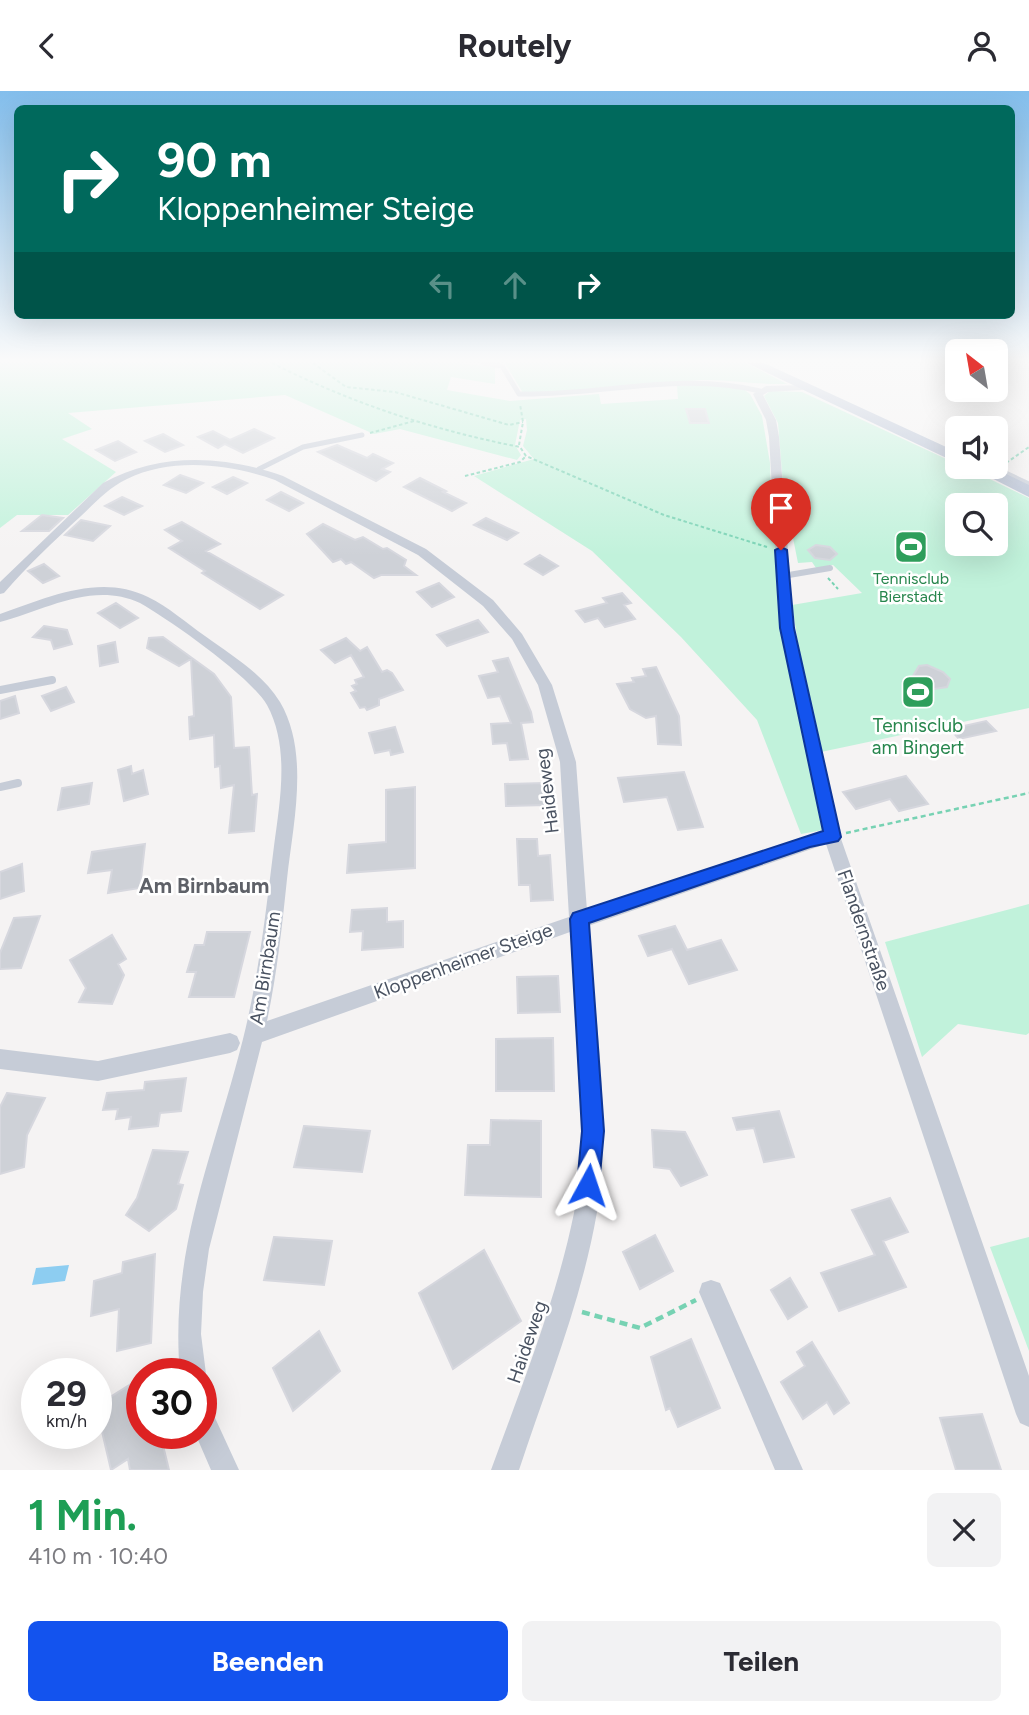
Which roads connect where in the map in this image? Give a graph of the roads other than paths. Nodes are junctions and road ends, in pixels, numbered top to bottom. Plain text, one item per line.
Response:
1 (772, 427) edge
2 (890, 427) edge
3 (362, 435) road end
4 (945, 453) edge
5 (259, 470) junction
6 (1008, 474) edge
7 (1002, 479) edge
8 (1029, 484) edge
9 (1029, 492) edge
10 (830, 568) dead end
11 (783, 576) junction
12 (0, 590) edge
13 (0, 618) edge
14 (52, 680) dead end
15 (0, 690) edge
16 (18, 783) dead end
17 (0, 787) edge
18 (832, 837) junction
19 (579, 919) junction
20 (254, 1035) junction
21 (230, 1043) dead end
22 (0, 1059) edge
23 (711, 1292) road end
24 (190, 1358) edge
25 (1029, 1415) edge
26 (216, 1449) edge
27 (225, 1470) edge
28 (505, 1470) edge
29 (789, 1470) edge

1 - 11 street, Flandernstraße
2 - 4 main road
3 - 5 lane
5 - 12 street, Haideweg
5 - 19 street, Haideweg
6 - 8 lane
7 - 9 main road
10 - 11 lane
11 - 18 street, Flandernstraße
13 - 20 street, Am Birnbaum
14 - 15 lane
16 - 17 lane
18 - 19 street, Kloppenheimer Steige
18 - 25 street, Flandernstraße
19 - 20 street, Kloppenheimer Steige
19 - 28 street, Haideweg
20 - 24 street, Am Birnbaum
21 - 22 street
23 - 29 street
26 - 27 street

